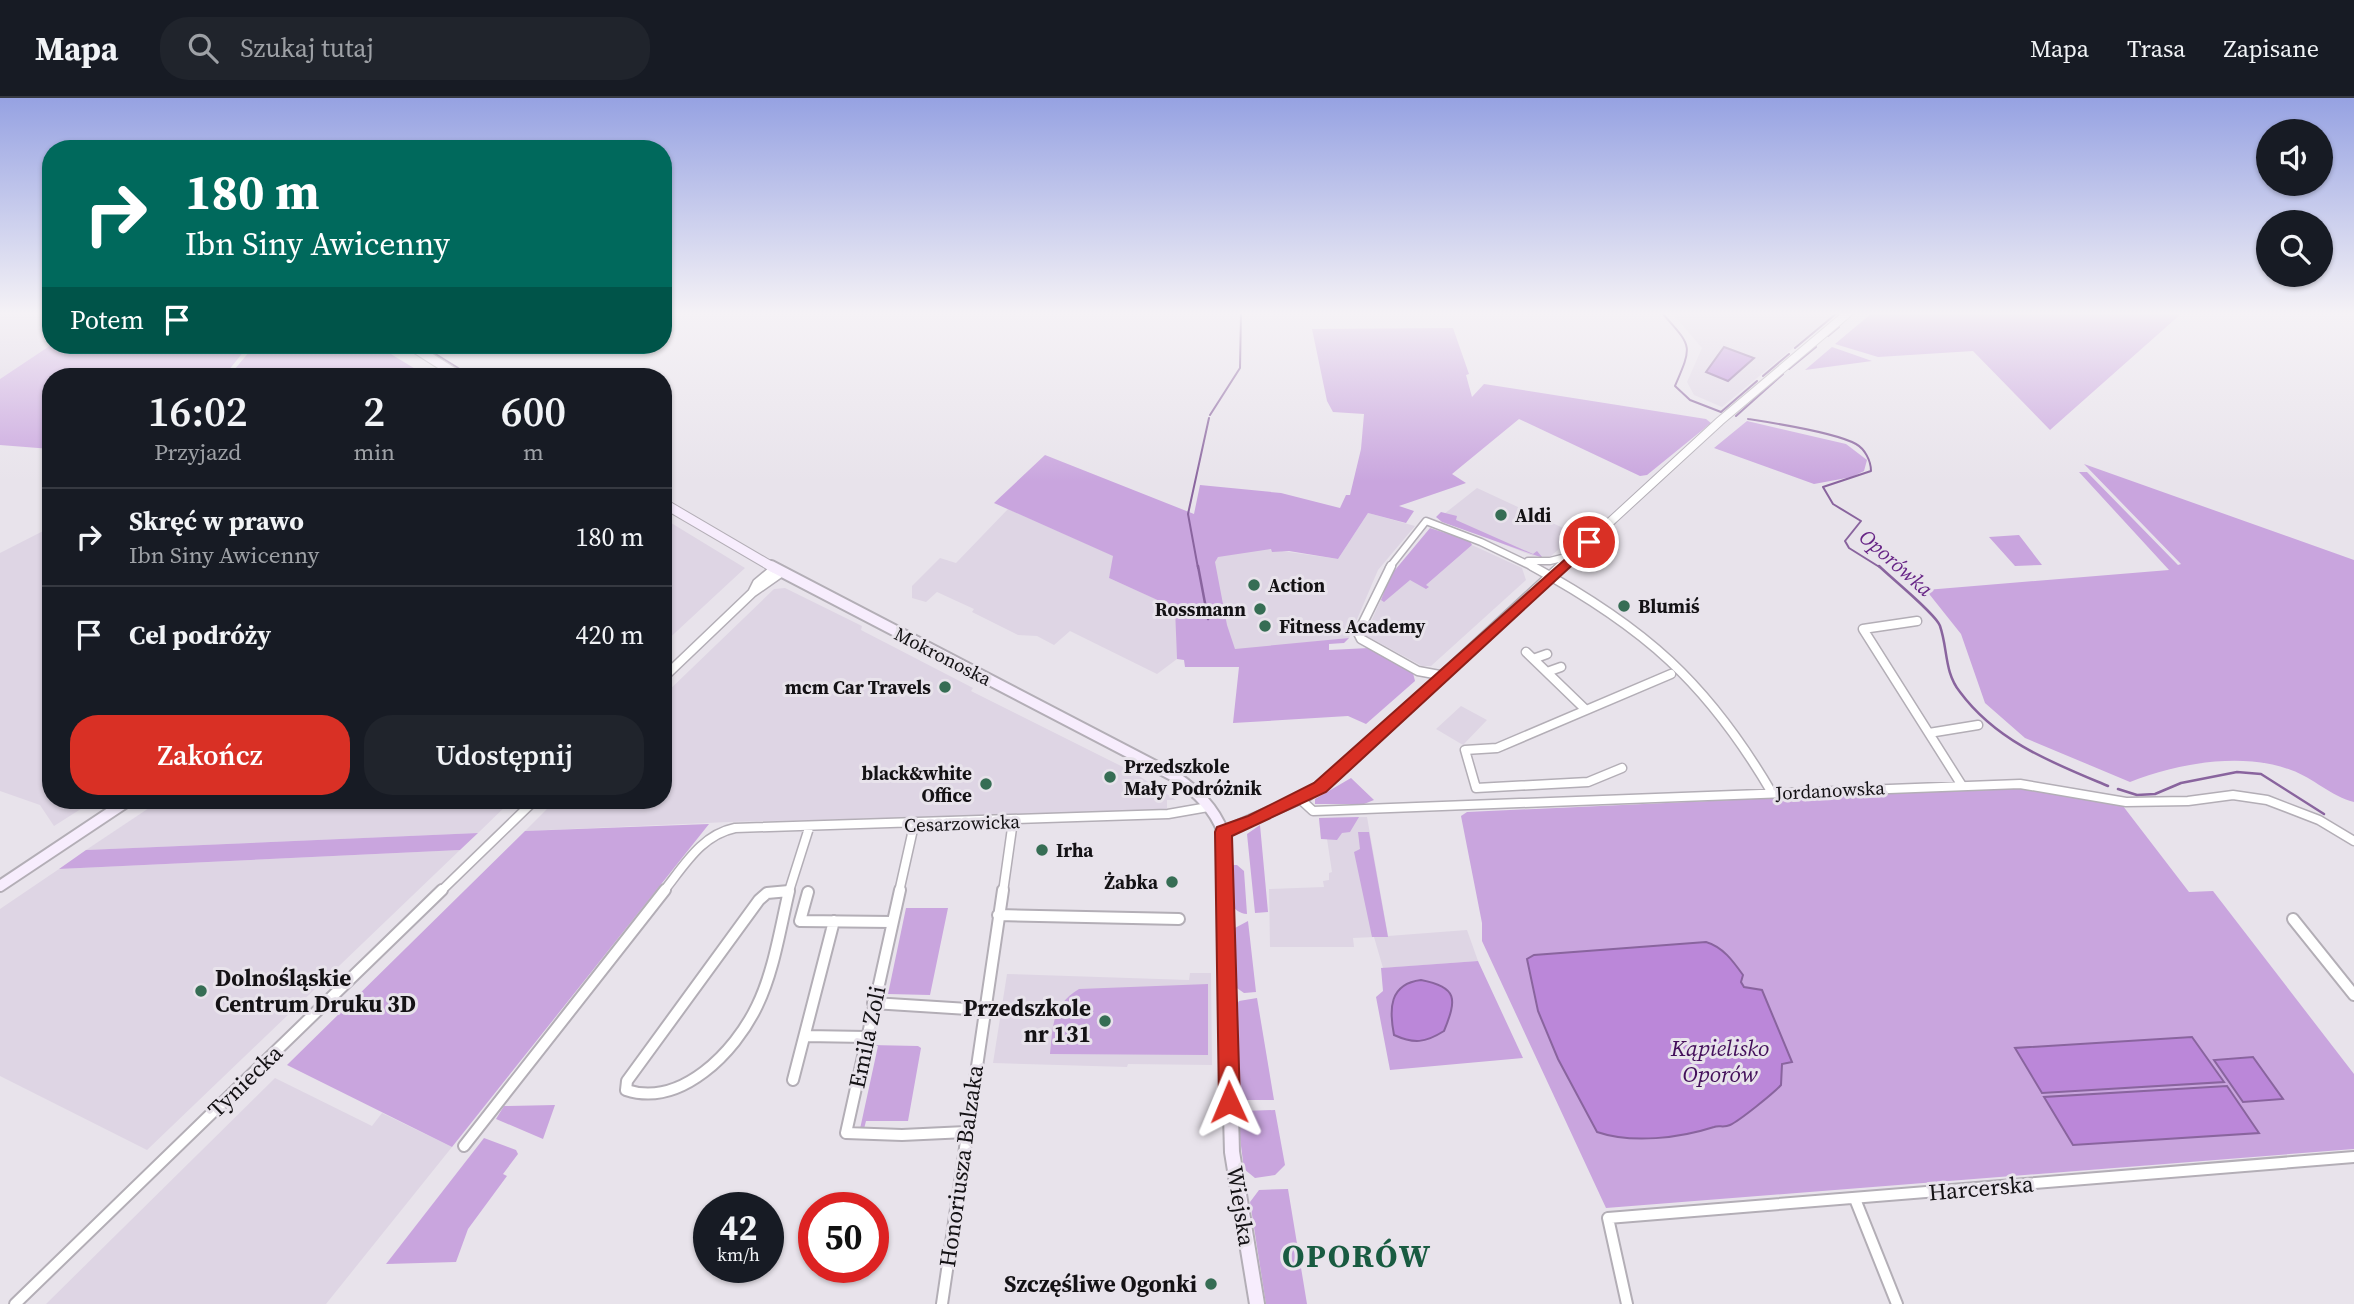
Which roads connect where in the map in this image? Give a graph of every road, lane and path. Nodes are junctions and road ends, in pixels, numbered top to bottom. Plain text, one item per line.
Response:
1 (1781, 369) edge
2 (672, 508) edge
3 (1577, 554) junction
4 (1525, 561) junction
5 (778, 570) junction
6 (1553, 576) junction
7 (1914, 622) dead end
8 (1526, 652) dead end
9 (1547, 654) dead end
10 (1533, 659) junction
11 (1561, 667) dead end
12 (672, 669) edge
13 (1418, 671) junction
14 (1547, 672) junction
15 (1671, 674) dead end
16 (1445, 676) junction
17 (1429, 690) junction
18 (1586, 710) junction
19 (1978, 725) dead end
20 (1928, 733) junction
21 (1622, 768) dead end
22 (1961, 784) junction
23 (1772, 793) junction
24 (1300, 799) junction
25 (116, 809) edge
26 (526, 809) edge
27 (1212, 811) junction
28 (1013, 821) junction
29 (914, 825) junction
30 (809, 828) junction
31 (1223, 832) junction
32 (2354, 841) edge
33 (0, 886) edge
34 (789, 891) junction
35 (808, 892) dead end
36 (998, 915) junction
37 (1179, 919) dead end
38 (2293, 919) dead end
39 (834, 921) junction
40 (892, 922) junction
41 (2354, 995) edge
42 (873, 1003) junction
43 (985, 1010) junction
44 (805, 1036) junction
45 (867, 1037) junction
46 (793, 1080) dead end
47 (966, 1132) junction
48 (464, 1146) dead end
49 (2354, 1157) edge
50 (1855, 1199) junction
51 (15, 1304) edge
52 (942, 1304) edge
53 (1256, 1304) edge
54 (1627, 1304) edge
55 (1897, 1304) edge

1 - 3 street
2 - 5 main road, Mokronoska
3 - 4 street
3 - 6 street
4 - 6 street
4 - 13 street
5 - 12 street
5 - 27 main road, Mokronoska
6 - 16 street
6 - 23 street
7 - 20 street
8 - 10 street
9 - 10 street
10 - 14 street
11 - 14 street
13 - 16 street
13 - 17 street
14 - 18 street
15 - 18 street
16 - 17 street
17 - 24 street
18 - 21 street
19 - 20 street
20 - 22 street
22 - 23 street, Jordanowska
22 - 32 street, Jordanowska
23 - 24 street, Jordanowska
24 - 31 street
25 - 33 main road
26 - 51 street, Tyniecka
27 - 28 street, Cesarzowicka
27 - 31 main road, Wiejska
28 - 29 street, Cesarzowicka
28 - 36 street, Honoriusza Balzaka
29 - 30 street, Cesarzowicka
29 - 40 street, Emila Zoli
30 - 34 street
30 - 48 street, Cesarzowicka
31 - 53 main road, Wiejska
34 - 34 street
35 - 39 street
36 - 37 street
36 - 43 street, Honoriusza Balzaka
38 - 41 street
39 - 40 street
39 - 44 street
40 - 42 street, Emila Zoli
42 - 43 street
42 - 45 street, Emila Zoli
43 - 47 street, Honoriusza Balzaka
44 - 45 street
44 - 46 street
45 - 47 street, Emila Zoli
47 - 52 street, Honoriusza Balzaka
49 - 50 street, Harcerska
50 - 54 street, Harcerska
50 - 55 street

